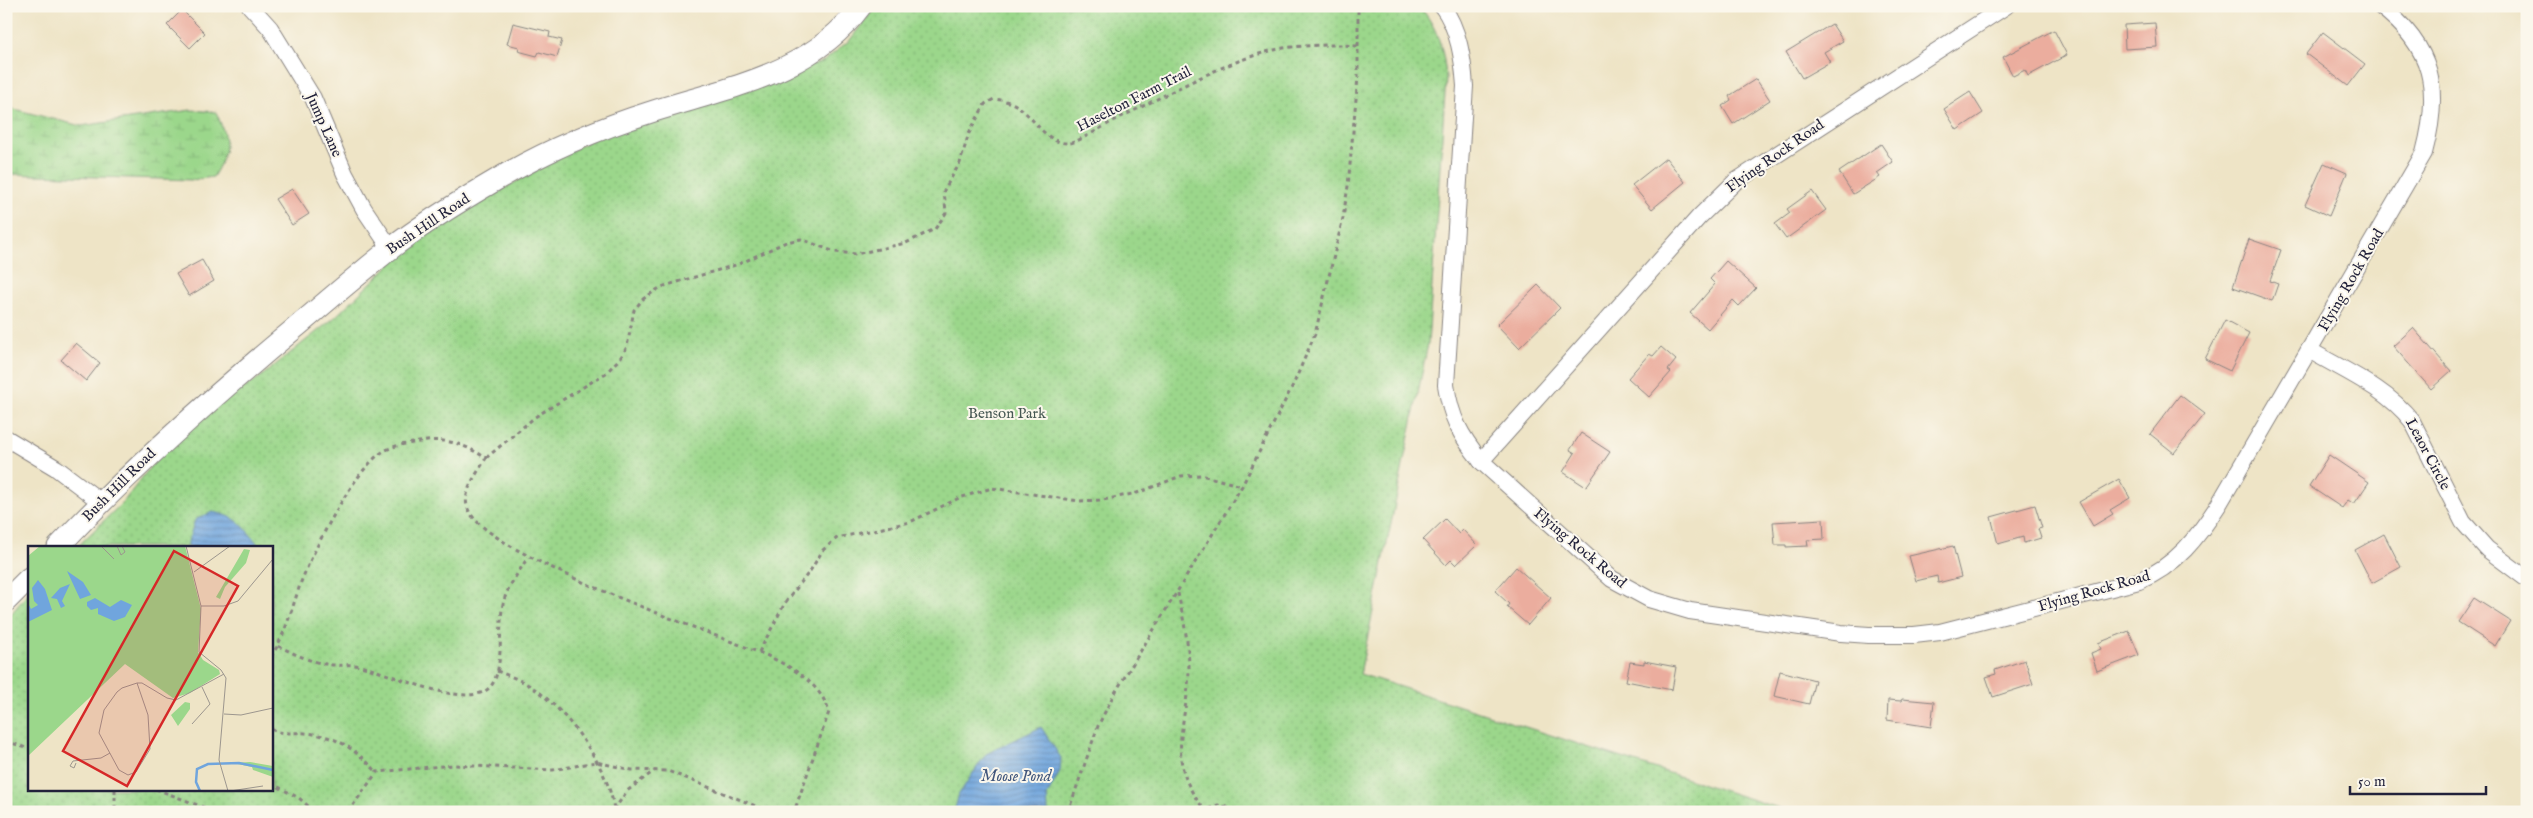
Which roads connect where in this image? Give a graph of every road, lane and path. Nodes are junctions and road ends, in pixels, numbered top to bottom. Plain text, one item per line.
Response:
1 (250, 6) edge
2 (861, 6) edge
3 (1358, 6) edge
4 (1442, 6) edge
5 (2006, 6) edge
6 (2380, 6) edge
7 (1358, 46) junction
8 (390, 249) junction
9 (2309, 350) junction
10 (6, 438) edge
11 (486, 458) junction
12 (1481, 461) junction
13 (1242, 486) junction
14 (101, 502) junction
15 (59, 546) edge
16 (528, 557) junction
17 (2527, 578) edge
18 (28, 579) edge
19 (1178, 592) junction
20 (6, 601) edge
21 (278, 646) junction
22 (759, 652) junction
23 (272, 655) edge
24 (497, 671) junction
25 (272, 729) edge
26 (6, 741) edge
27 (28, 750) edge
28 (596, 762) junction
29 (655, 771) junction
30 (378, 772) junction
31 (272, 784) edge
32 (115, 790) edge
33 (159, 790) edge
34 (1203, 810) edge
35 (614, 811) edge
36 (115, 812) edge
37 (216, 812) edge
38 (315, 812) edge
39 (348, 812) edge
40 (771, 812) edge
41 (794, 812) edge
42 (1068, 812) edge
43 (1230, 812) edge

1 - 8 street, Jump Lane
2 - 8 street, Bush Hill Road
3 - 7 path
4 - 12 street, Flying Rock Road
5 - 12 street, Flying Rock Road
6 - 9 street, Flying Rock Road
7 - 11 path, Haselton Farm Trail
7 - 13 path
8 - 14 street, Bush Hill Road
9 - 12 street, Flying Rock Road
9 - 17 street, Leaor Circle
10 - 14 street
11 - 16 path
11 - 21 path
13 - 19 path
13 - 22 path
14 - 15 street, Bush Hill Road
16 - 22 path
16 - 24 path
18 - 20 street
19 - 34 path
19 - 42 path
21 - 23 path
21 - 24 path
22 - 41 path
24 - 28 path
25 - 30 path
26 - 27 path
28 - 29 path
28 - 30 path
28 - 35 path
29 - 35 path
29 - 40 path
30 - 39 path
31 - 38 path
32 - 36 path
33 - 37 path
34 - 43 path

